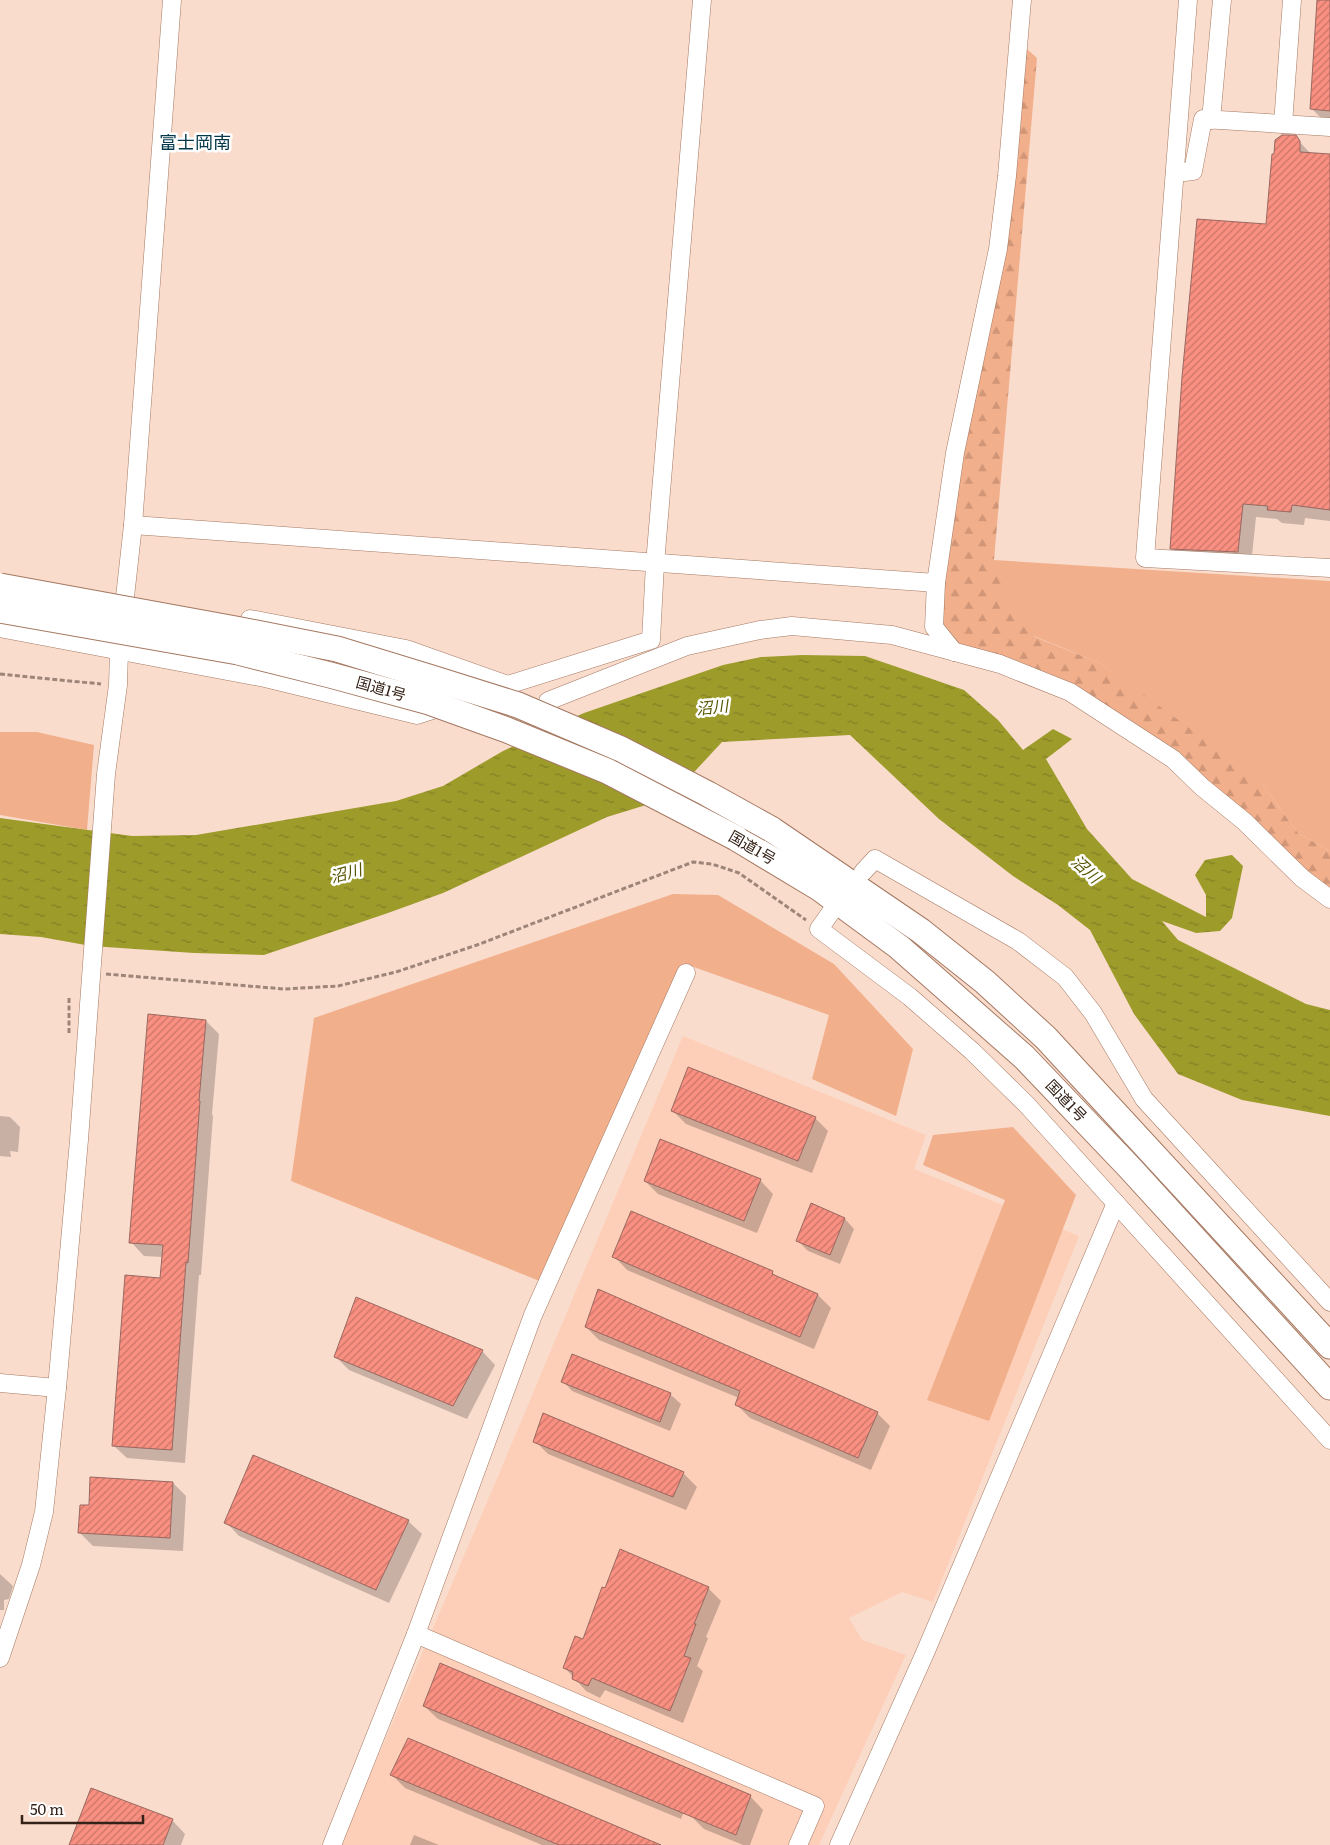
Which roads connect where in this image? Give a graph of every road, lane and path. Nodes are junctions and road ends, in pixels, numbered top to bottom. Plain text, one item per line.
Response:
1 (172, 0) edge
2 (702, 0) edge
3 (1022, 0) edge
4 (1188, 0) edge
5 (1222, 0) edge
6 (1292, 0) edge
7 (1211, 120) junction
8 (1283, 124) junction
9 (1330, 127) edge
10 (1175, 173) junction
11 (133, 525) junction
12 (655, 564) junction
13 (1330, 568) edge
14 (0, 574) edge
15 (936, 583) junction
16 (0, 586) edge
17 (126, 597) junction
18 (0, 610) edge
19 (0, 628) edge
20 (119, 651) junction
21 (954, 652) junction
22 (0, 674) edge
23 (508, 684) junction
24 (118, 685) junction
25 (548, 701) dead end
26 (863, 872) dead end
27 (1330, 899) edge
28 (831, 912) dead end
29 (819, 928) junction
30 (91, 969) junction
31 (686, 973) dead end
32 (1116, 1204) junction
33 (1330, 1302) edge
34 (1330, 1346) edge
35 (0, 1383) edge
36 (1330, 1387) edge
37 (57, 1388) junction
38 (1330, 1440) edge
39 (416, 1634) junction
40 (0, 1658) edge
41 (332, 1845) edge
42 (798, 1845) edge
43 (839, 1845) edge

1 - 11 street
2 - 12 street
3 - 15 street
4 - 10 street
5 - 7 street
6 - 8 street
7 - 8 street
7 - 10 street
8 - 9 street
10 - 13 street
11 - 12 street
11 - 17 street
12 - 15 street
12 - 23 street
14 - 17 street
15 - 21 street
16 - 34 highway, 国道1号, bridge
17 - 20 street
17 - 23 street
18 - 36 highway, 国道1号, bridge
19 - 20 street
20 - 23 street
20 - 24 street
21 - 25 street
21 - 27 street
22 - 24 path
24 - 30 street
26 - 33 street
28 - 29 street
29 - 30 path
29 - 32 street
30 - 37 street
31 - 39 street
32 - 38 street
32 - 43 street
35 - 37 street
37 - 40 street
39 - 41 street
39 - 42 street

